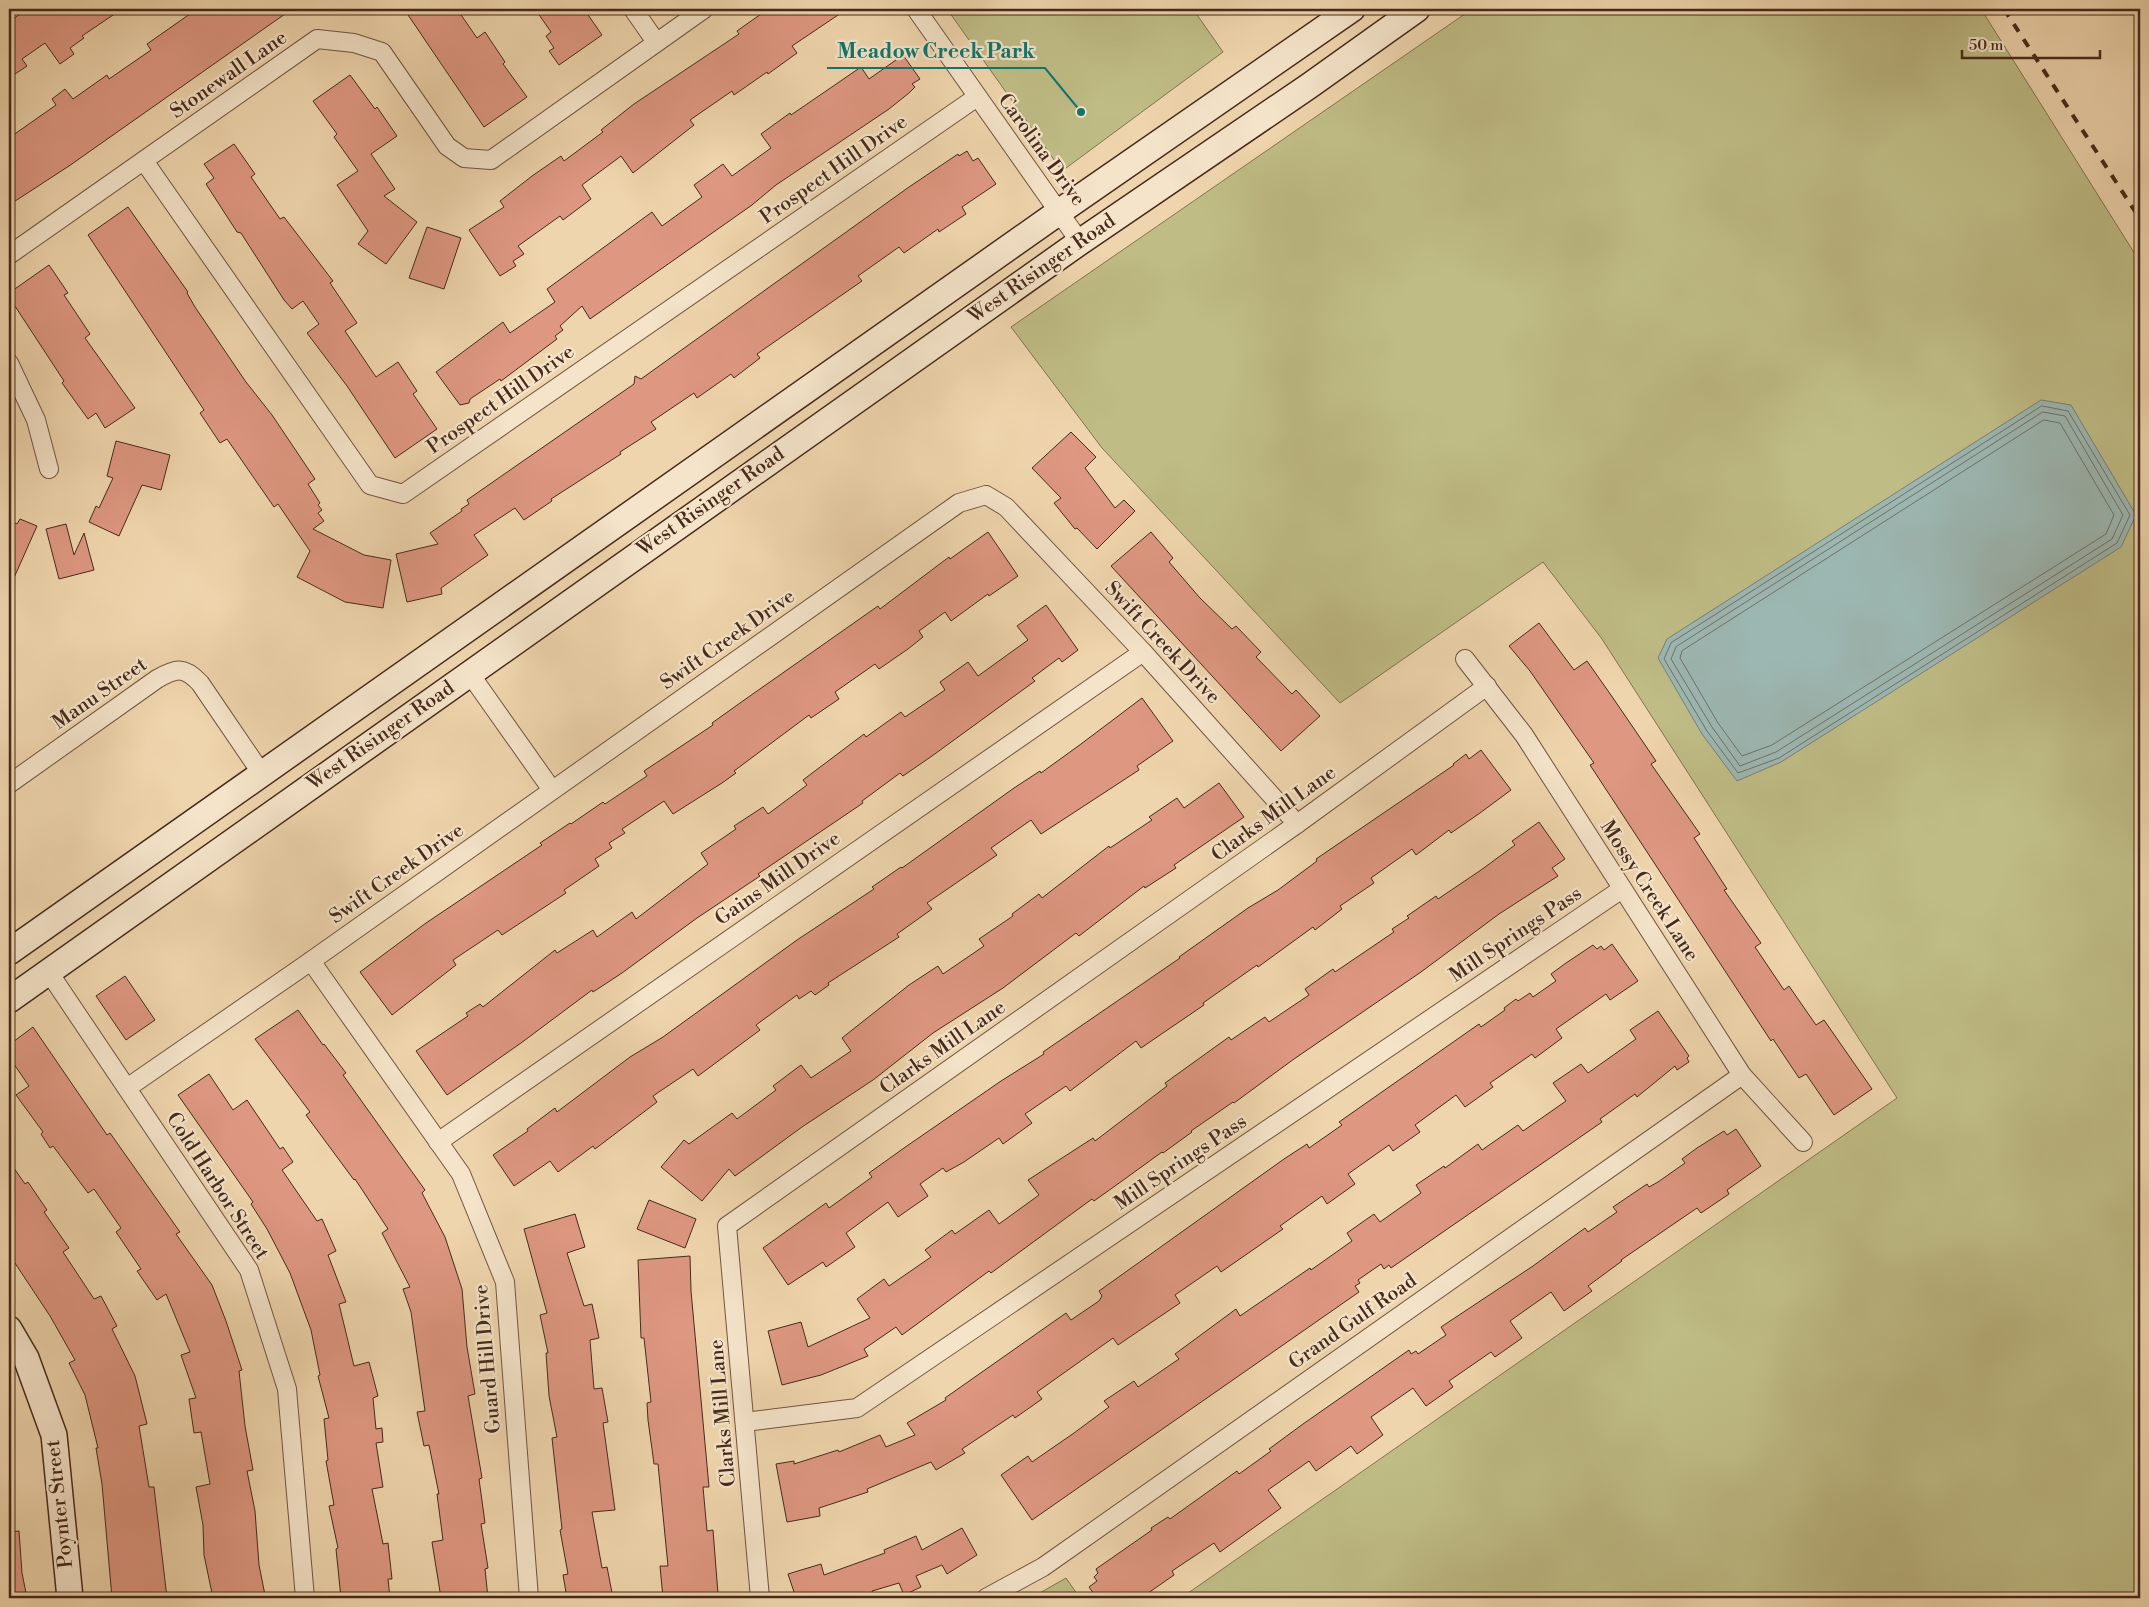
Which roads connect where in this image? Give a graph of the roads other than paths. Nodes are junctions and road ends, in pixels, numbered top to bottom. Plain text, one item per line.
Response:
1 (633, 9) edge
2 (704, 9) edge
3 (916, 9) edge
4 (1352, 9) edge
5 (1387, 9) edge
6 (1417, 9) edge
7 (656, 42) junction
8 (977, 97) junction
9 (1260, 118) junction
10 (144, 160) junction
11 (1059, 212) junction
12 (1080, 242) junction
13 (9, 255) edge
14 (9, 363) edge
15 (49, 469) dead end
16 (1143, 652) junction
17 (1465, 658) dead end
18 (470, 674) junction
19 (1487, 686) junction
20 (262, 774) junction
21 (9, 784) edge
22 (552, 790) junction
23 (1297, 824) junction
24 (1622, 889) junction
25 (9, 952) edge
26 (312, 961) junction
27 (48, 971) junction
28 (9, 1000) edge
29 (1742, 1075) junction
30 (127, 1088) junction
31 (438, 1142) junction
32 (1803, 1142) dead end
33 (9, 1329) edge
34 (745, 1422) junction
35 (70, 1598) edge
36 (305, 1598) edge
37 (529, 1598) edge
38 (760, 1598) edge
39 (986, 1598) edge

1 - 7 street
2 - 7 street, Stonewall Lane
3 - 8 street, Carolina Drive
4 - 11 main road, West Risinger Road
5 - 9 main road
6 - 9 main road, West Risinger Road
7 - 10 street, Stonewall Lane
8 - 10 street, Prospect Hill Drive
8 - 11 street, Carolina Drive
9 - 12 main road, West Risinger Road
10 - 13 street, Stonewall Lane
11 - 12 street, Carolina Drive
11 - 20 main road, West Risinger Road
12 - 18 main road, West Risinger Road
14 - 15 street
16 - 22 street, Swift Creek Drive
16 - 23 street, Swift Creek Drive
16 - 31 street, Gains Mill Drive
17 - 19 street, Mossy Creek Lane
18 - 22 street
18 - 27 main road, West Risinger Road
19 - 23 street, Clarks Mill Lane
19 - 24 street, Mossy Creek Lane
20 - 21 street, Manu Street
20 - 25 main road, West Risinger Road
22 - 26 street, Swift Creek Drive
23 - 34 street, Clarks Mill Lane
24 - 29 street, Mossy Creek Lane
24 - 34 street, Mill Springs Pass
26 - 30 street, Swift Creek Drive
26 - 31 street, Guard Hill Drive
27 - 28 main road, West Risinger Road
27 - 30 street, Cold Harbor Street
29 - 32 street, Mossy Creek Lane
29 - 39 street, Grand Gulf Road
30 - 36 street, Cold Harbor Street
31 - 37 street, Guard Hill Drive
33 - 35 main road, Poynter Street
34 - 38 street, Clarks Mill Lane

